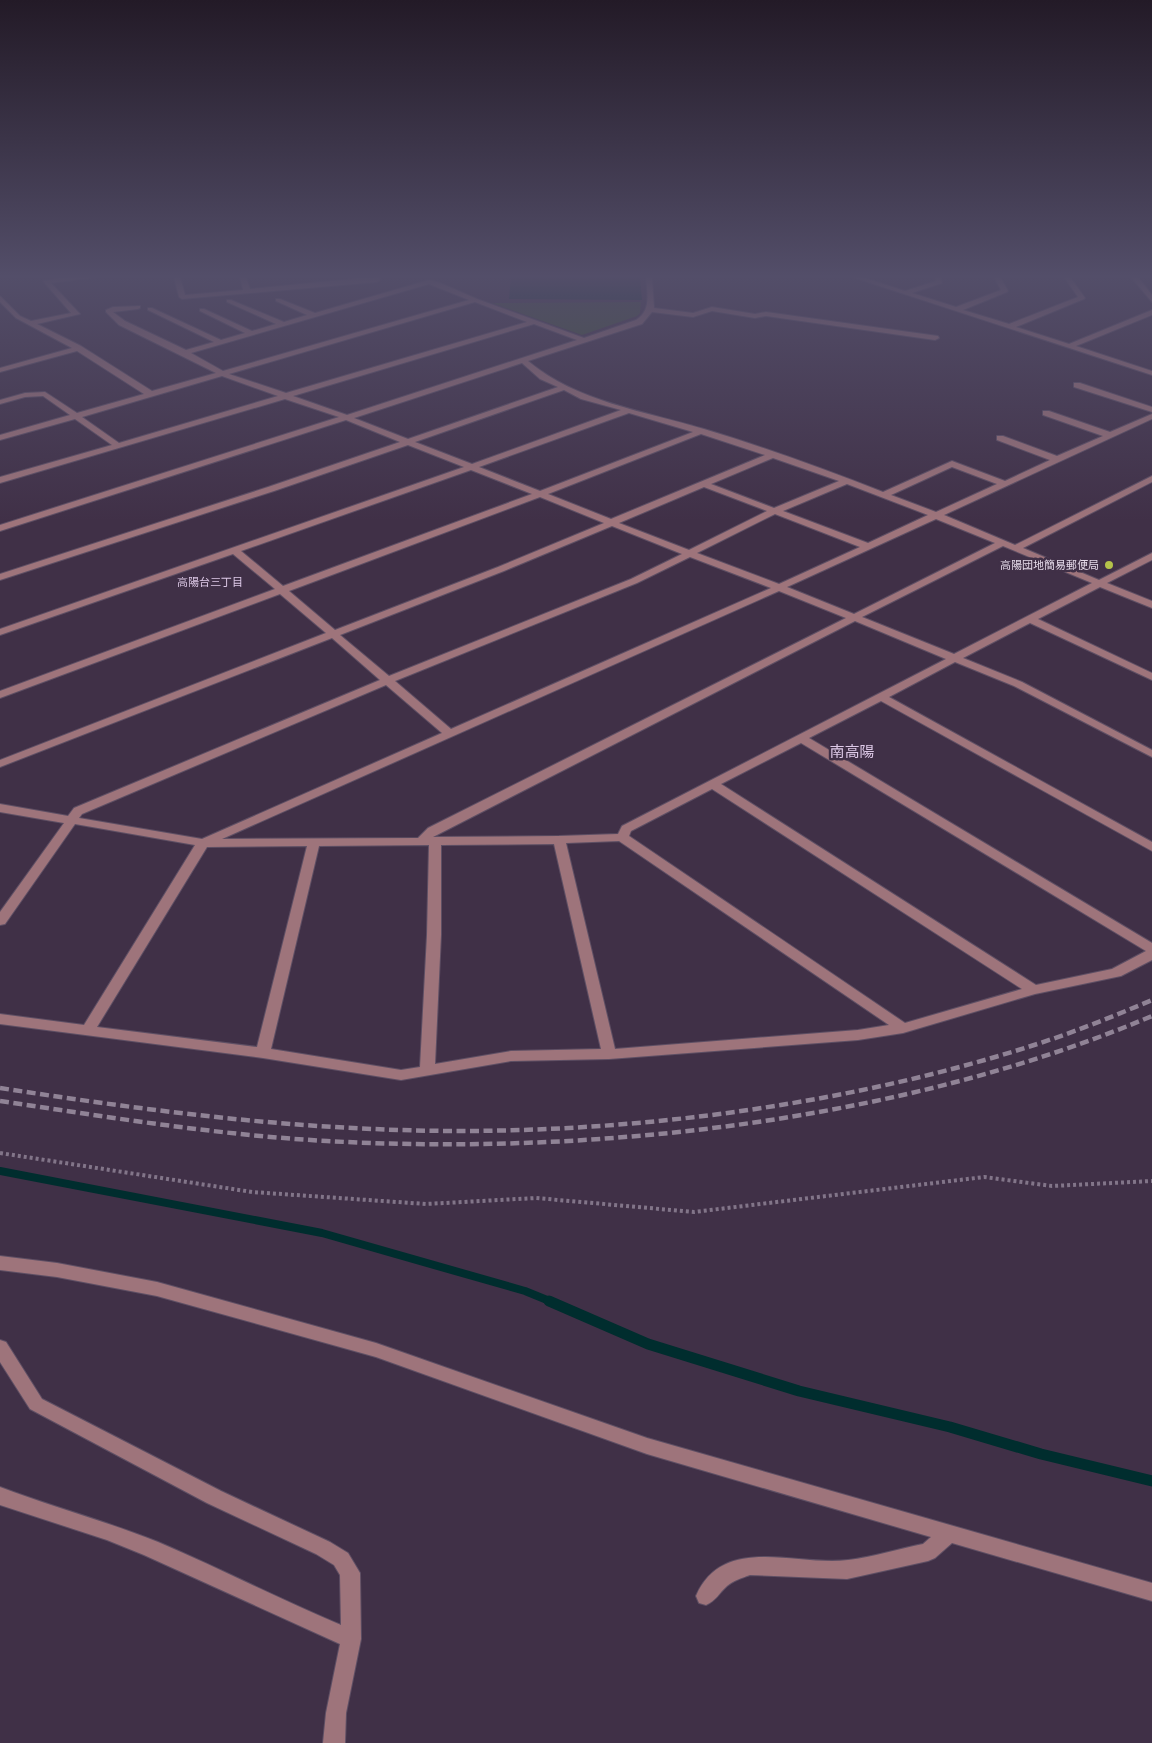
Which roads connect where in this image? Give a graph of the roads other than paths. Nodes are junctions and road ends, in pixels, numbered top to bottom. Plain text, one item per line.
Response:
1 (39, 358) edge
2 (94, 358) edge
3 (195, 358) edge
4 (276, 358) edge
5 (412, 358) edge
6 (528, 358) edge
7 (1108, 358) edge
8 (523, 360) junction
9 (1152, 362) edge
10 (2, 368) edge
11 (1138, 368) junction
12 (1152, 373) edge
13 (223, 374) junction
14 (1077, 385) dead end
15 (563, 388) junction
16 (152, 395) junction
17 (286, 396) junction
18 (0, 402) edge
19 (629, 410) junction
20 (1152, 410) edge
21 (1046, 413) dead end
22 (1152, 416) edge
23 (76, 417) junction
24 (348, 418) junction
25 (702, 431) junction
26 (1112, 436) junction
27 (0, 438) edge
28 (1000, 438) dead end
29 (409, 442) junction
30 (118, 446) junction
31 (773, 455) junction
32 (1059, 460) junction
33 (472, 467) junction
34 (1152, 479) edge
35 (0, 480) edge
36 (847, 481) junction
37 (702, 484) junction
38 (1006, 484) junction
39 (540, 494) junction
40 (883, 495) junction
41 (776, 511) junction
42 (938, 516) junction
43 (612, 523) junction
44 (0, 528) edge
45 (1002, 543) junction
46 (870, 547) junction
47 (1015, 548) junction
48 (235, 550) junction
49 (688, 553) junction
50 (1152, 556) edge
51 (0, 577) edge
52 (1100, 584) junction
53 (778, 588) junction
54 (281, 591) junction
55 (1152, 605) edge
56 (853, 618) junction
57 (1032, 620) junction
58 (0, 632) edge
59 (331, 634) junction
60 (956, 659) junction
61 (1152, 677) edge
62 (388, 680) junction
63 (0, 695) edge
64 (881, 697) junction
65 (450, 734) junction
66 (801, 738) junction
67 (1152, 754) edge
68 (0, 764) edge
69 (713, 784) junction
70 (0, 808) edge
71 (72, 820) junction
72 (622, 836) junction
73 (559, 840) junction
74 (428, 841) junction
75 (314, 842) junction
76 (203, 843) junction
77 (1152, 847) edge
78 (0, 921) edge
79 (1152, 949) edge
80 (1152, 954) edge
81 (1034, 990) junction
82 (0, 1019) edge
83 (903, 1028) junction
84 (89, 1029) junction
85 (263, 1053) junction
86 (609, 1054) junction
87 (427, 1071) junction
88 (0, 1263) edge
89 (0, 1347) edge
90 (0, 1496) edge
91 (948, 1534) junction
92 (1152, 1592) edge
93 (706, 1596) dead end
94 (351, 1639) junction
95 (334, 1743) edge

1 - 10 street
2 - 16 street
3 - 13 street
4 - 13 street
5 - 17 street
6 - 8 street
7 - 11 street
8 - 15 street
8 - 24 street
9 - 11 street
11 - 12 street
13 - 16 street
13 - 17 street
14 - 20 street
15 - 19 street
15 - 29 street
16 - 23 street
17 - 24 street
17 - 30 street
18 - 23 street
19 - 25 street
19 - 33 street
21 - 26 street
22 - 26 street
23 - 27 street
23 - 30 street
24 - 29 street
24 - 44 street
25 - 31 street
25 - 39 street
26 - 32 street
28 - 32 street
29 - 33 street
29 - 51 street
30 - 35 street
31 - 36 street
31 - 37 street
32 - 38 street
33 - 39 street
33 - 48 street
34 - 47 street
36 - 40 street
36 - 41 street
37 - 41 street
37 - 43 street
38 - 40 street
38 - 42 street
39 - 43 street
39 - 54 street
40 - 42 street
41 - 46 street
41 - 49 street
42 - 45 street
42 - 46 street
43 - 49 street
43 - 59 street
45 - 47 street
45 - 56 street
46 - 53 street
47 - 52 street
48 - 54 street
48 - 58 street
49 - 53 street
49 - 62 street
50 - 52 street
52 - 55 street
52 - 57 street
53 - 56 street
53 - 65 street
54 - 59 street
54 - 63 street
56 - 60 street
56 - 74 street
57 - 60 street
57 - 61 street
59 - 62 street
59 - 68 street
60 - 64 street
60 - 67 street
62 - 65 street
62 - 71 street
64 - 66 street
64 - 77 street
65 - 76 street
66 - 69 street
66 - 79 street
69 - 72 street
69 - 81 street
70 - 71 street
71 - 76 street
71 - 78 street
72 - 73 street
72 - 83 street
73 - 74 street
73 - 86 street
74 - 75 street
74 - 87 street
75 - 76 street
75 - 85 street
76 - 84 street
80 - 81 street
81 - 83 street
82 - 84 street
83 - 86 street
84 - 85 street
85 - 87 street
86 - 87 street
88 - 91 street
89 - 94 street
90 - 94 street
91 - 92 street
91 - 93 street
94 - 95 street

